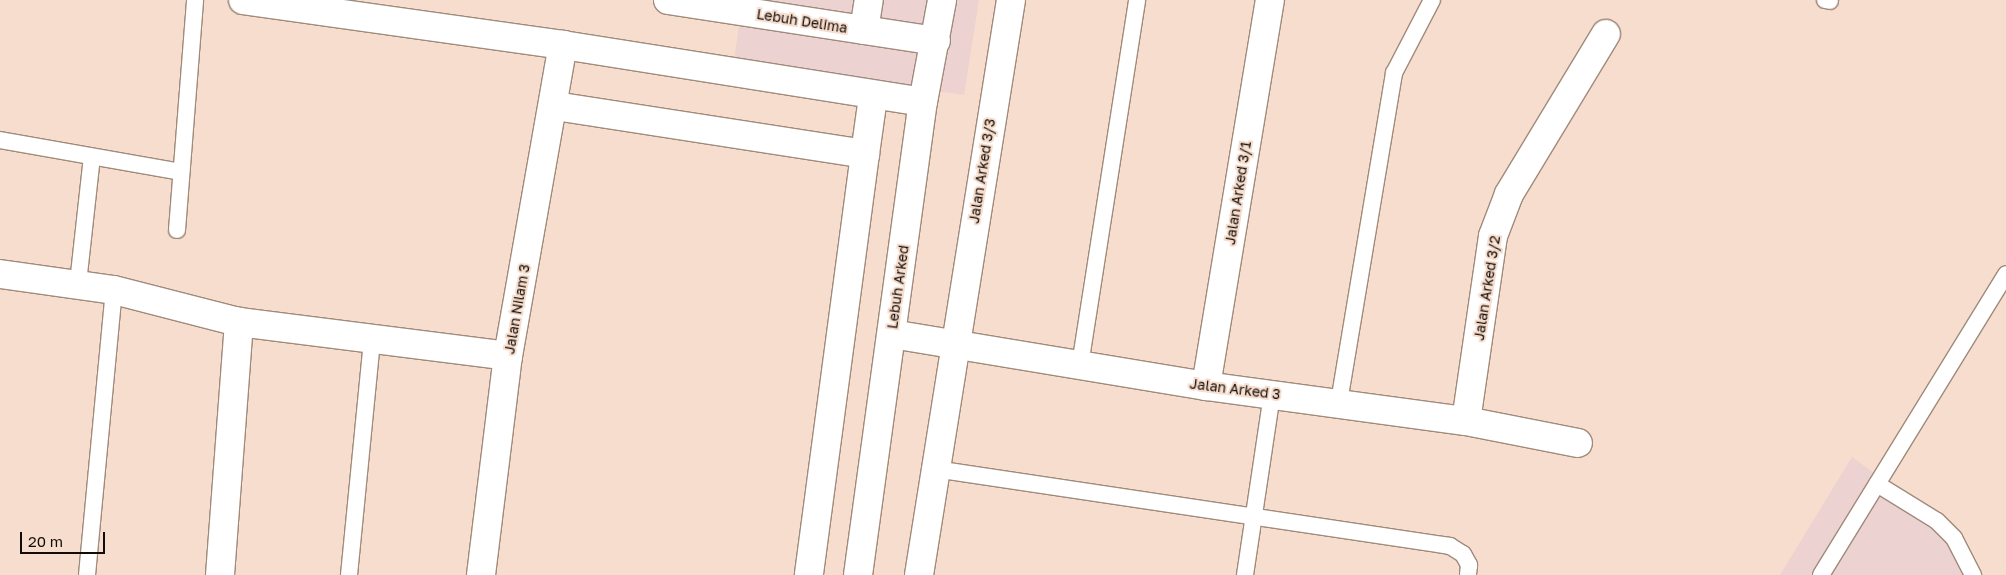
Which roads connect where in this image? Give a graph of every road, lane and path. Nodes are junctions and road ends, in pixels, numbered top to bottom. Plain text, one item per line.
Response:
1 (195, 0) edge
2 (243, 0) edge
3 (668, 0) edge
4 (868, 0) edge
5 (942, 0) edge
6 (1011, 0) edge
7 (1137, 0) edge
8 (1270, 0) edge
9 (1432, 0) edge
10 (730, 5) edge
11 (864, 30) junction
12 (1606, 34) dead end
13 (936, 41) junction
14 (563, 45) junction
15 (874, 97) junction
16 (923, 102) junction
17 (555, 106) junction
18 (0, 140) edge
19 (865, 154) junction
20 (92, 157) junction
21 (181, 172) junction
22 (177, 230) dead end
23 (0, 274) edge
24 (2006, 274) edge
25 (78, 283) junction
26 (114, 290) junction
27 (239, 322) junction
28 (892, 334) junction
29 (372, 339) junction
30 (954, 343) junction
31 (508, 356) junction
32 (1080, 365) junction
33 (1206, 386) junction
34 (1272, 394) junction
35 (1339, 402) junction
36 (1466, 421) junction
37 (1578, 443) dead end
38 (935, 469) junction
39 (1877, 484) junction
40 (1254, 517) junction
41 (87, 575) edge
42 (220, 575) edge
43 (349, 575) edge
44 (481, 575) edge
45 (808, 575) edge
46 (858, 575) edge
47 (919, 575) edge
48 (1245, 575) edge
49 (1468, 575) edge
50 (1821, 575) edge
51 (1973, 575) edge

1 - 21 lane
2 - 14 street
3 - 10 street, Lebuh Delima
4 - 11 street
5 - 13 street, Lebuh Arked
6 - 30 street, Jalan Arked 3/3
7 - 32 lane
8 - 33 street, Jalan Arked 3/1
9 - 35 lane
10 - 11 street, Lebuh Delima
11 - 13 street, Lebuh Delima
12 - 36 street, Jalan Arked 3/2
13 - 16 street, Lebuh Arked
14 - 15 street
14 - 17 street, Jalan Nilam 3
15 - 16 street
15 - 19 street
16 - 28 street, Lebuh Arked
17 - 19 street
17 - 31 street, Jalan Nilam 3
18 - 20 lane
19 - 45 street
20 - 21 lane
20 - 25 lane
21 - 22 lane
23 - 25 street
24 - 39 lane
25 - 26 street
26 - 27 street
26 - 41 lane
27 - 29 street
27 - 42 street
28 - 30 street, Jalan Arked 3
28 - 46 street, Lebuh Arked
29 - 31 street
29 - 43 lane
30 - 32 street, Jalan Arked 3
30 - 38 street, Jalan Arked 3/3
31 - 44 street, Jalan Nilam 3
32 - 33 street, Jalan Arked 3
33 - 34 street, Jalan Arked 3
34 - 35 street, Jalan Arked 3
34 - 40 lane
35 - 36 street, Jalan Arked 3
36 - 37 street, Jalan Arked 3
38 - 40 lane
38 - 47 street, Jalan Arked 3/3
39 - 50 lane
39 - 51 lane
40 - 48 lane
40 - 49 lane

